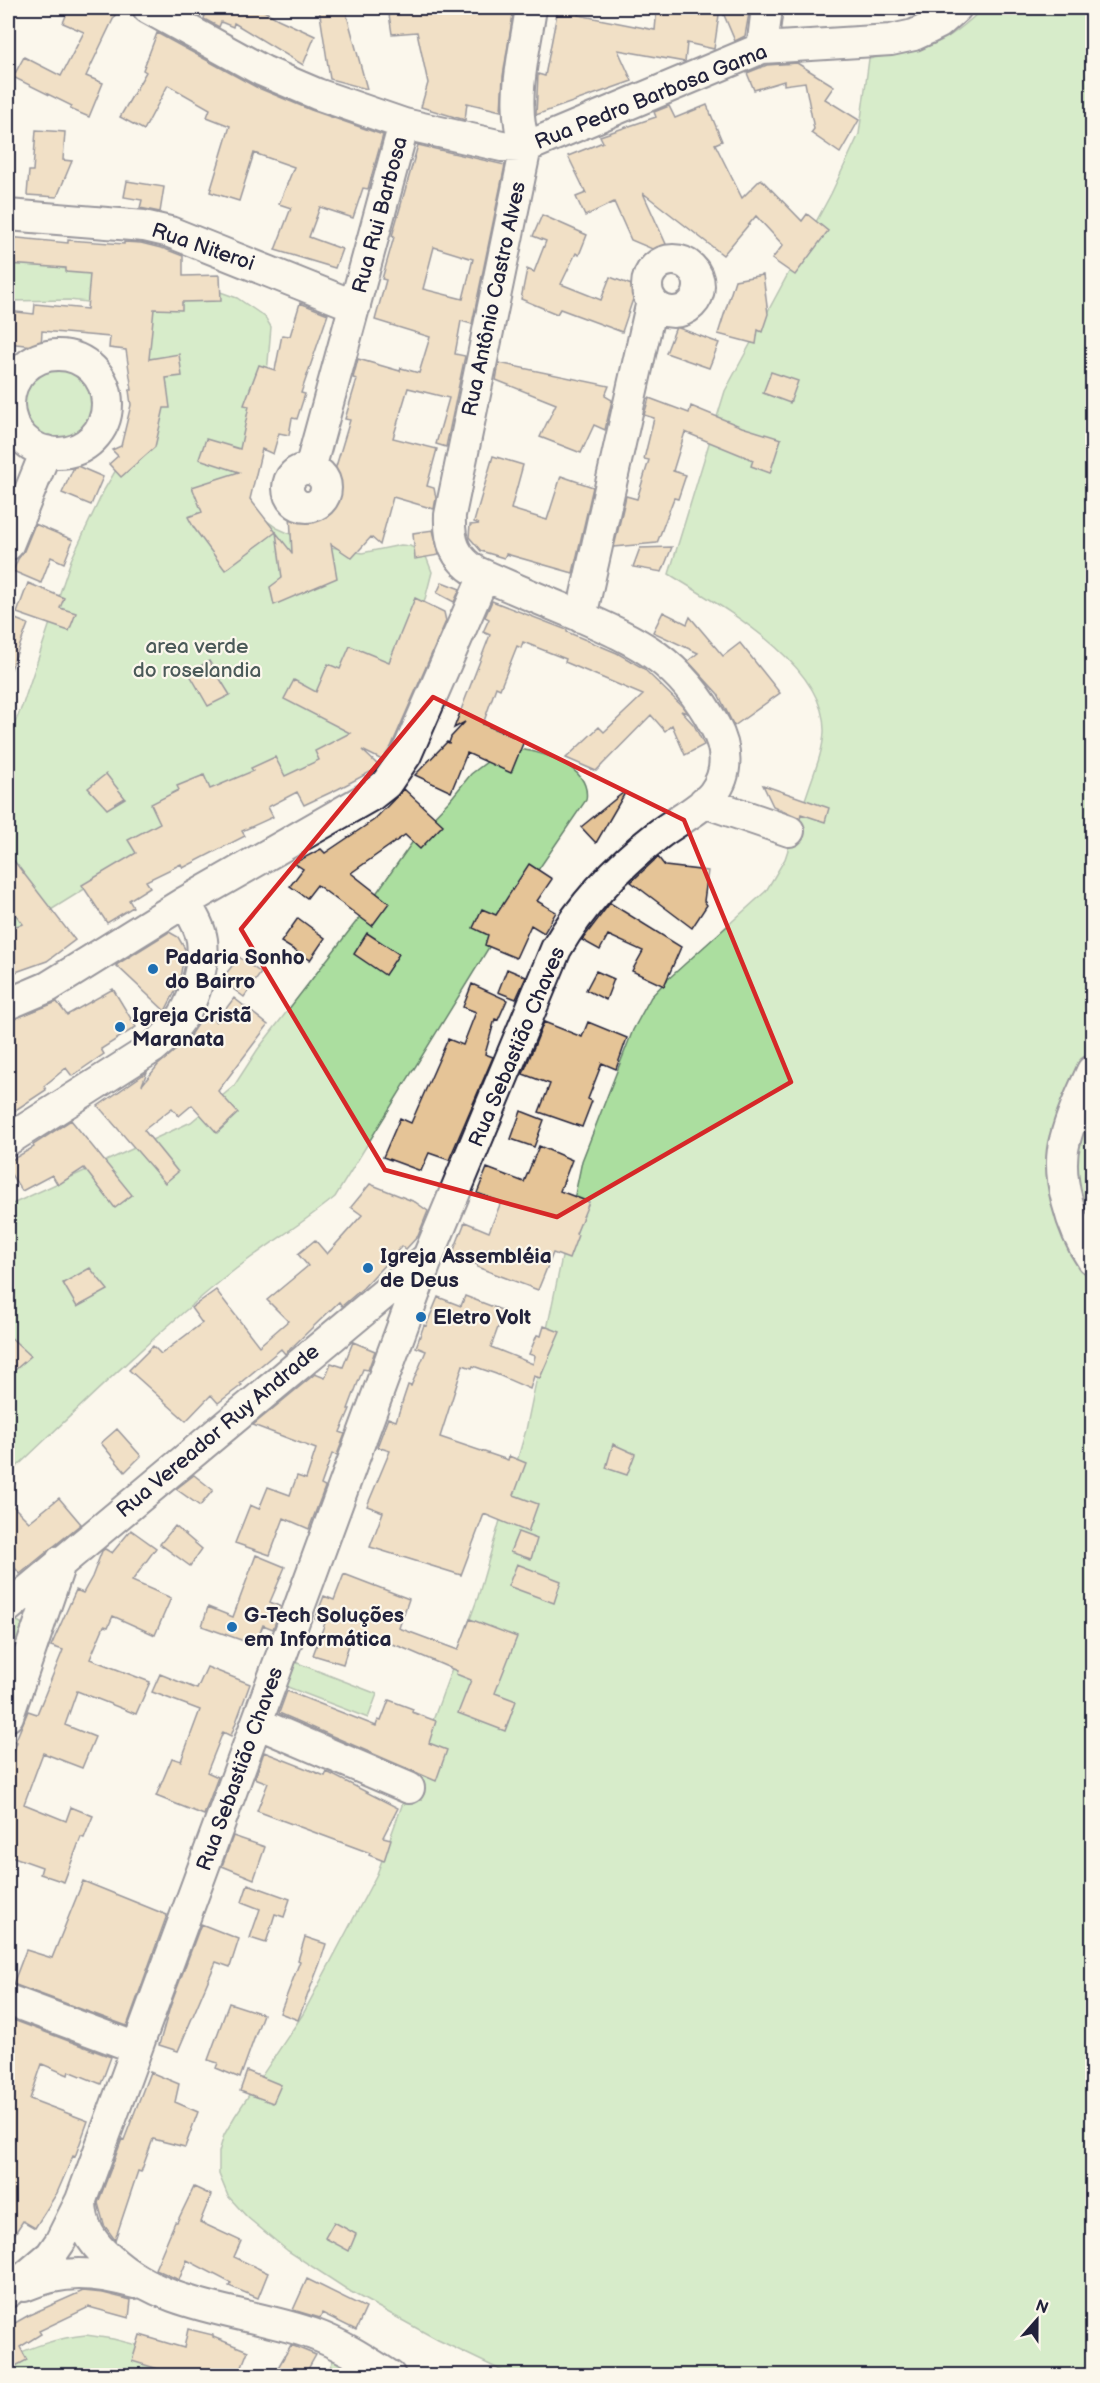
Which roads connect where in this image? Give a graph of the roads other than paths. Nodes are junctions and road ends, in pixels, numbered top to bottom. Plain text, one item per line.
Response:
1 (148, 8) edge
2 (531, 8) edge
3 (767, 8) edge
4 (956, 8) edge
5 (762, 48) junction
6 (404, 124) junction
7 (526, 147) junction
8 (8, 215) edge
9 (652, 301) dead end
10 (355, 306) junction
11 (10, 384) edge
12 (46, 451) junction
13 (310, 469) dead end
14 (8, 545) edge
15 (484, 576) junction
16 (581, 617) junction
17 (704, 802) junction
18 (789, 831) dead end
19 (185, 902) junction
20 (8, 1004) edge
21 (1092, 1071) edge
22 (8, 1140) edge
23 (428, 1257) junction
24 (1092, 1259) edge
25 (61, 1561) junction
26 (8, 1607) edge
27 (8, 1716) edge
28 (257, 1723) junction
29 (409, 1788) dead end
30 (8, 2000) edge
31 (136, 2048) junction
32 (81, 2200) junction
33 (149, 2287) junction
34 (8, 2293) edge
35 (390, 2376) edge

1 - 6 street, Rua Pedro Barbosa Gama
2 - 7 street, Rua Antônio Castro Alves
3 - 5 street
4 - 5 street, Rua Pedro Barbosa Gama
5 - 7 street, Rua Pedro Barbosa Gama
6 - 7 street, Rua Pedro Barbosa Gama
6 - 10 street, Rua Rui Barbosa
7 - 15 street, Rua Antônio Castro Alves
8 - 10 street, Rua Niteroi
9 - 16 street
10 - 13 street, Rua Rui Barbosa
11 - 12 street
11 - 12 street
12 - 14 street
15 - 16 street, Rua Sebastião Chaves
15 - 19 street
16 - 17 street, Rua Sebastião Chaves
17 - 18 street
17 - 23 street, Rua Sebastião Chaves
19 - 20 street
19 - 22 street
21 - 24 street
23 - 25 street, Rua Vereador Ruy Andrade
23 - 28 street, Rua Sebastião Chaves
25 - 26 street, Rua Vereador Ruy Andrade
25 - 27 street
28 - 29 street
28 - 31 street, Rua Sebastião Chaves
30 - 31 street
31 - 32 street, Rua Sebastião Chaves
32 - 33 street
32 - 34 street, Rua Sebastião Chaves
33 - 34 street
33 - 35 street

